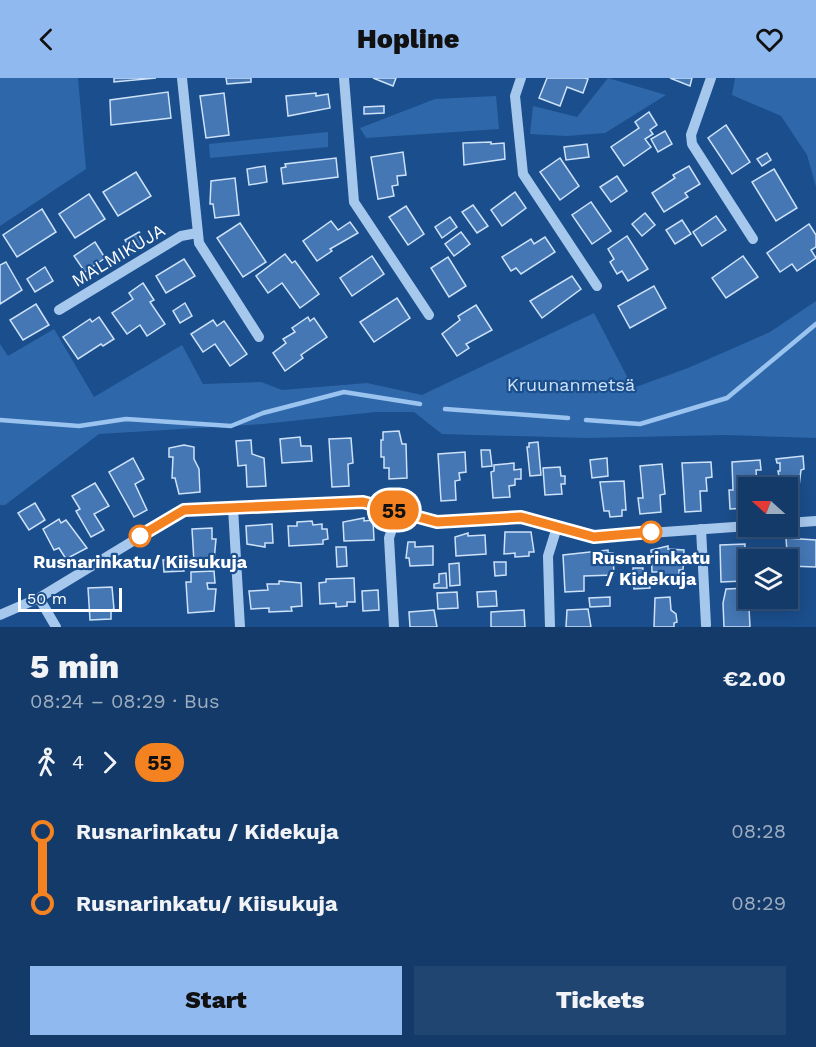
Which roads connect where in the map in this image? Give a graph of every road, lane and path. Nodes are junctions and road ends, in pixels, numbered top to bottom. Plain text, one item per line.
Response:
1 (182, 78) edge
2 (344, 78) edge
3 (521, 78) edge
4 (711, 78) edge
5 (198, 233) junction
6 (753, 239) dead end
7 (597, 286) dead end
8 (59, 310) dead end
9 (429, 315) dead end
10 (259, 337) dead end
11 (233, 508) junction
12 (398, 511) junction
13 (816, 521) edge
14 (798, 522) edge
15 (557, 527) junction
16 (738, 527) edge
17 (701, 529) junction
18 (39, 598) junction
19 (0, 615) edge
20 (706, 625) dead end
21 (56, 627) edge
22 (240, 627) edge
23 (394, 627) edge
24 (550, 627) edge

1 - 5 street
2 - 9 street
3 - 7 street
4 - 6 street
5 - 8 street, MALMIKUJA
5 - 10 street
11 - 12 street
11 - 18 street
11 - 22 street
12 - 15 street
12 - 23 street
13 - 14 street
15 - 17 street
15 - 24 street
16 - 17 street
17 - 20 street
18 - 19 street
18 - 21 street

